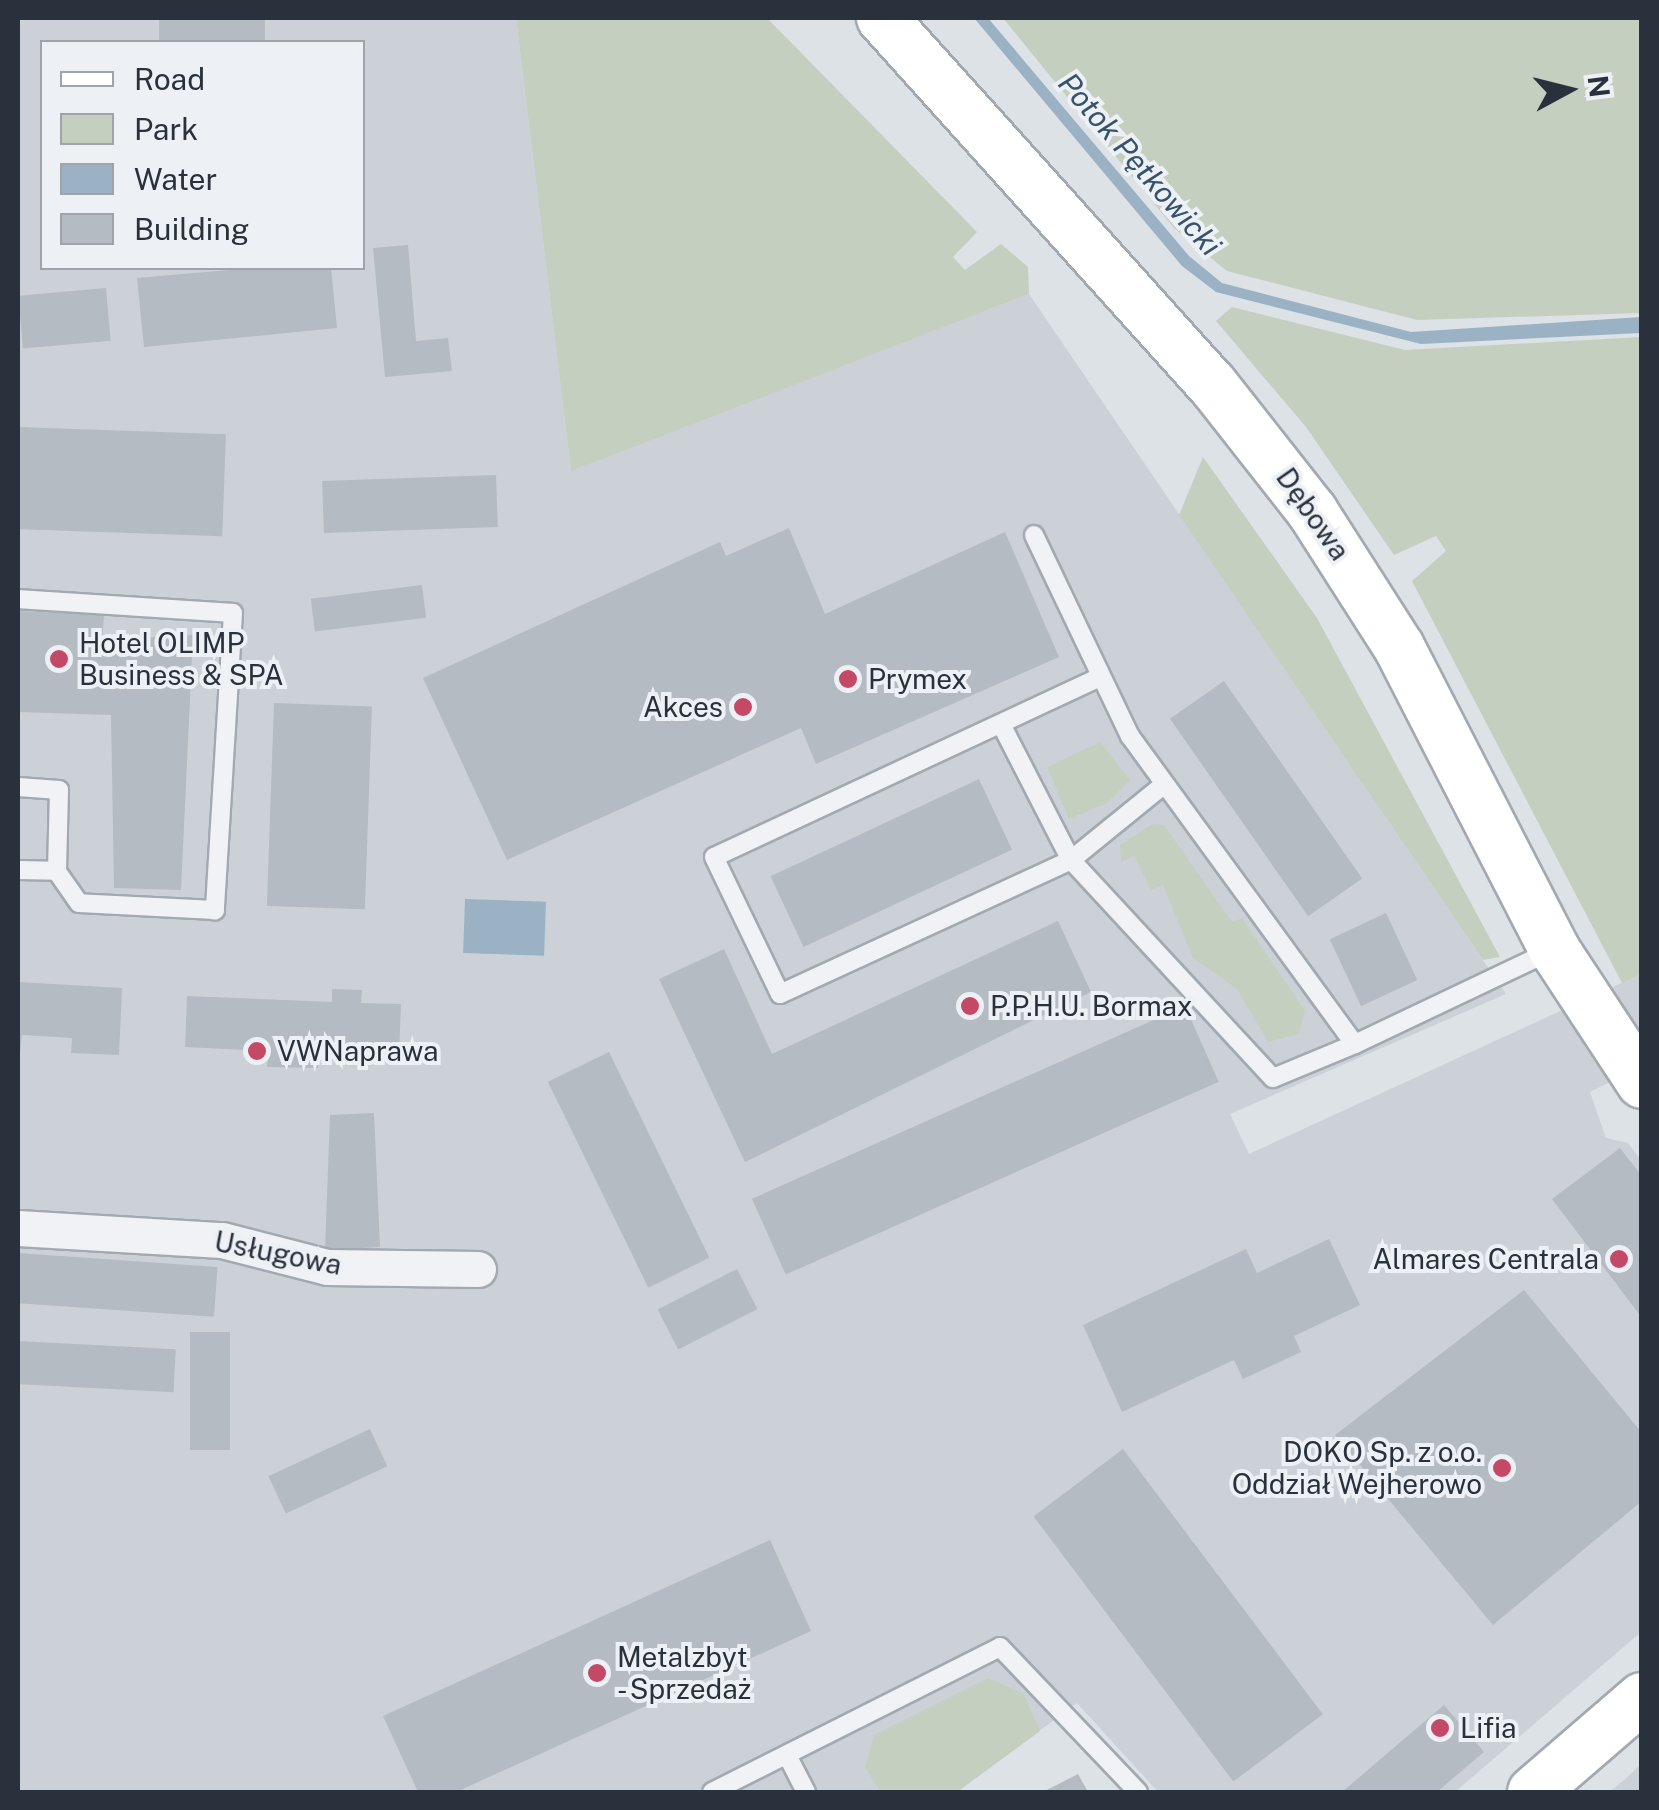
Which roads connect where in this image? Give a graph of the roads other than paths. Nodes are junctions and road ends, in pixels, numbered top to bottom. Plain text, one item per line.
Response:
1 (882, 18) edge
2 (1034, 535) dead end
3 (18, 599) edge
4 (1096, 680) junction
5 (1002, 726) junction
6 (1162, 786) junction
7 (18, 787) edge
8 (1071, 860) junction
9 (18, 870) edge
10 (57, 871) junction
11 (1554, 949) junction
12 (1355, 1044) junction
13 (1642, 1084) edge
14 (18, 1228) edge
15 (478, 1269) dead end
16 (1642, 1698) edge
17 (787, 1756) junction
18 (712, 1792) edge
19 (806, 1792) edge
20 (1138, 1792) edge
21 (1532, 1792) edge

1 - 11 main road, Dębowa
2 - 4 lane
3 - 10 lane
4 - 5 lane
4 - 6 lane
5 - 8 lane
5 - 8 lane
6 - 8 lane
6 - 12 lane
7 - 10 lane
8 - 12 lane
9 - 10 lane
11 - 12 lane
11 - 13 main road, Dębowa
14 - 15 street, Usługowa
16 - 21 main road
17 - 18 lane
17 - 19 lane
17 - 20 lane

